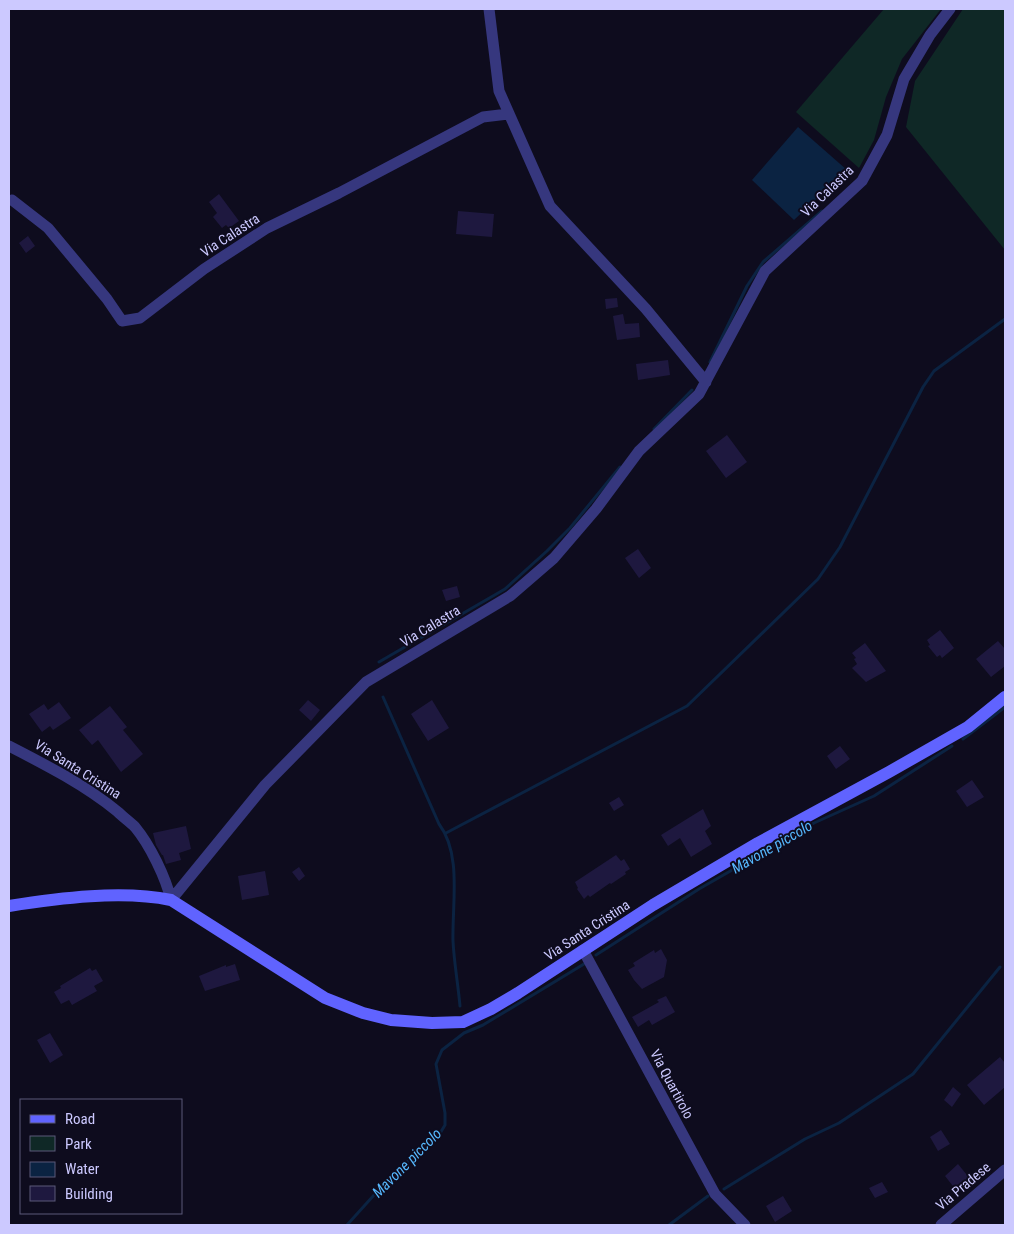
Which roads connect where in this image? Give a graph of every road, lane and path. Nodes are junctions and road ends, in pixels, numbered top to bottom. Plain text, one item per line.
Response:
1 (489, 9) edge
2 (950, 9) edge
3 (508, 114) junction
4 (12, 200) dead end
5 (706, 382) junction
6 (1005, 697) edge
7 (9, 746) edge
8 (172, 900) junction
9 (9, 906) edge
10 (583, 950) junction
11 (1005, 1170) edge
12 (745, 1225) edge
13 (940, 1225) edge

1 - 3 street
2 - 5 street, Via Calastra
3 - 4 street, Via Calastra
3 - 5 street
5 - 8 street, Via Calastra
6 - 10 street, Via Santa Cristina
7 - 8 street, Via Santa Cristina
8 - 9 street, Via Santa Cristina
8 - 10 street, Via Santa Cristina
10 - 12 street, Via Quartirolo
11 - 13 street, Via Pradese

